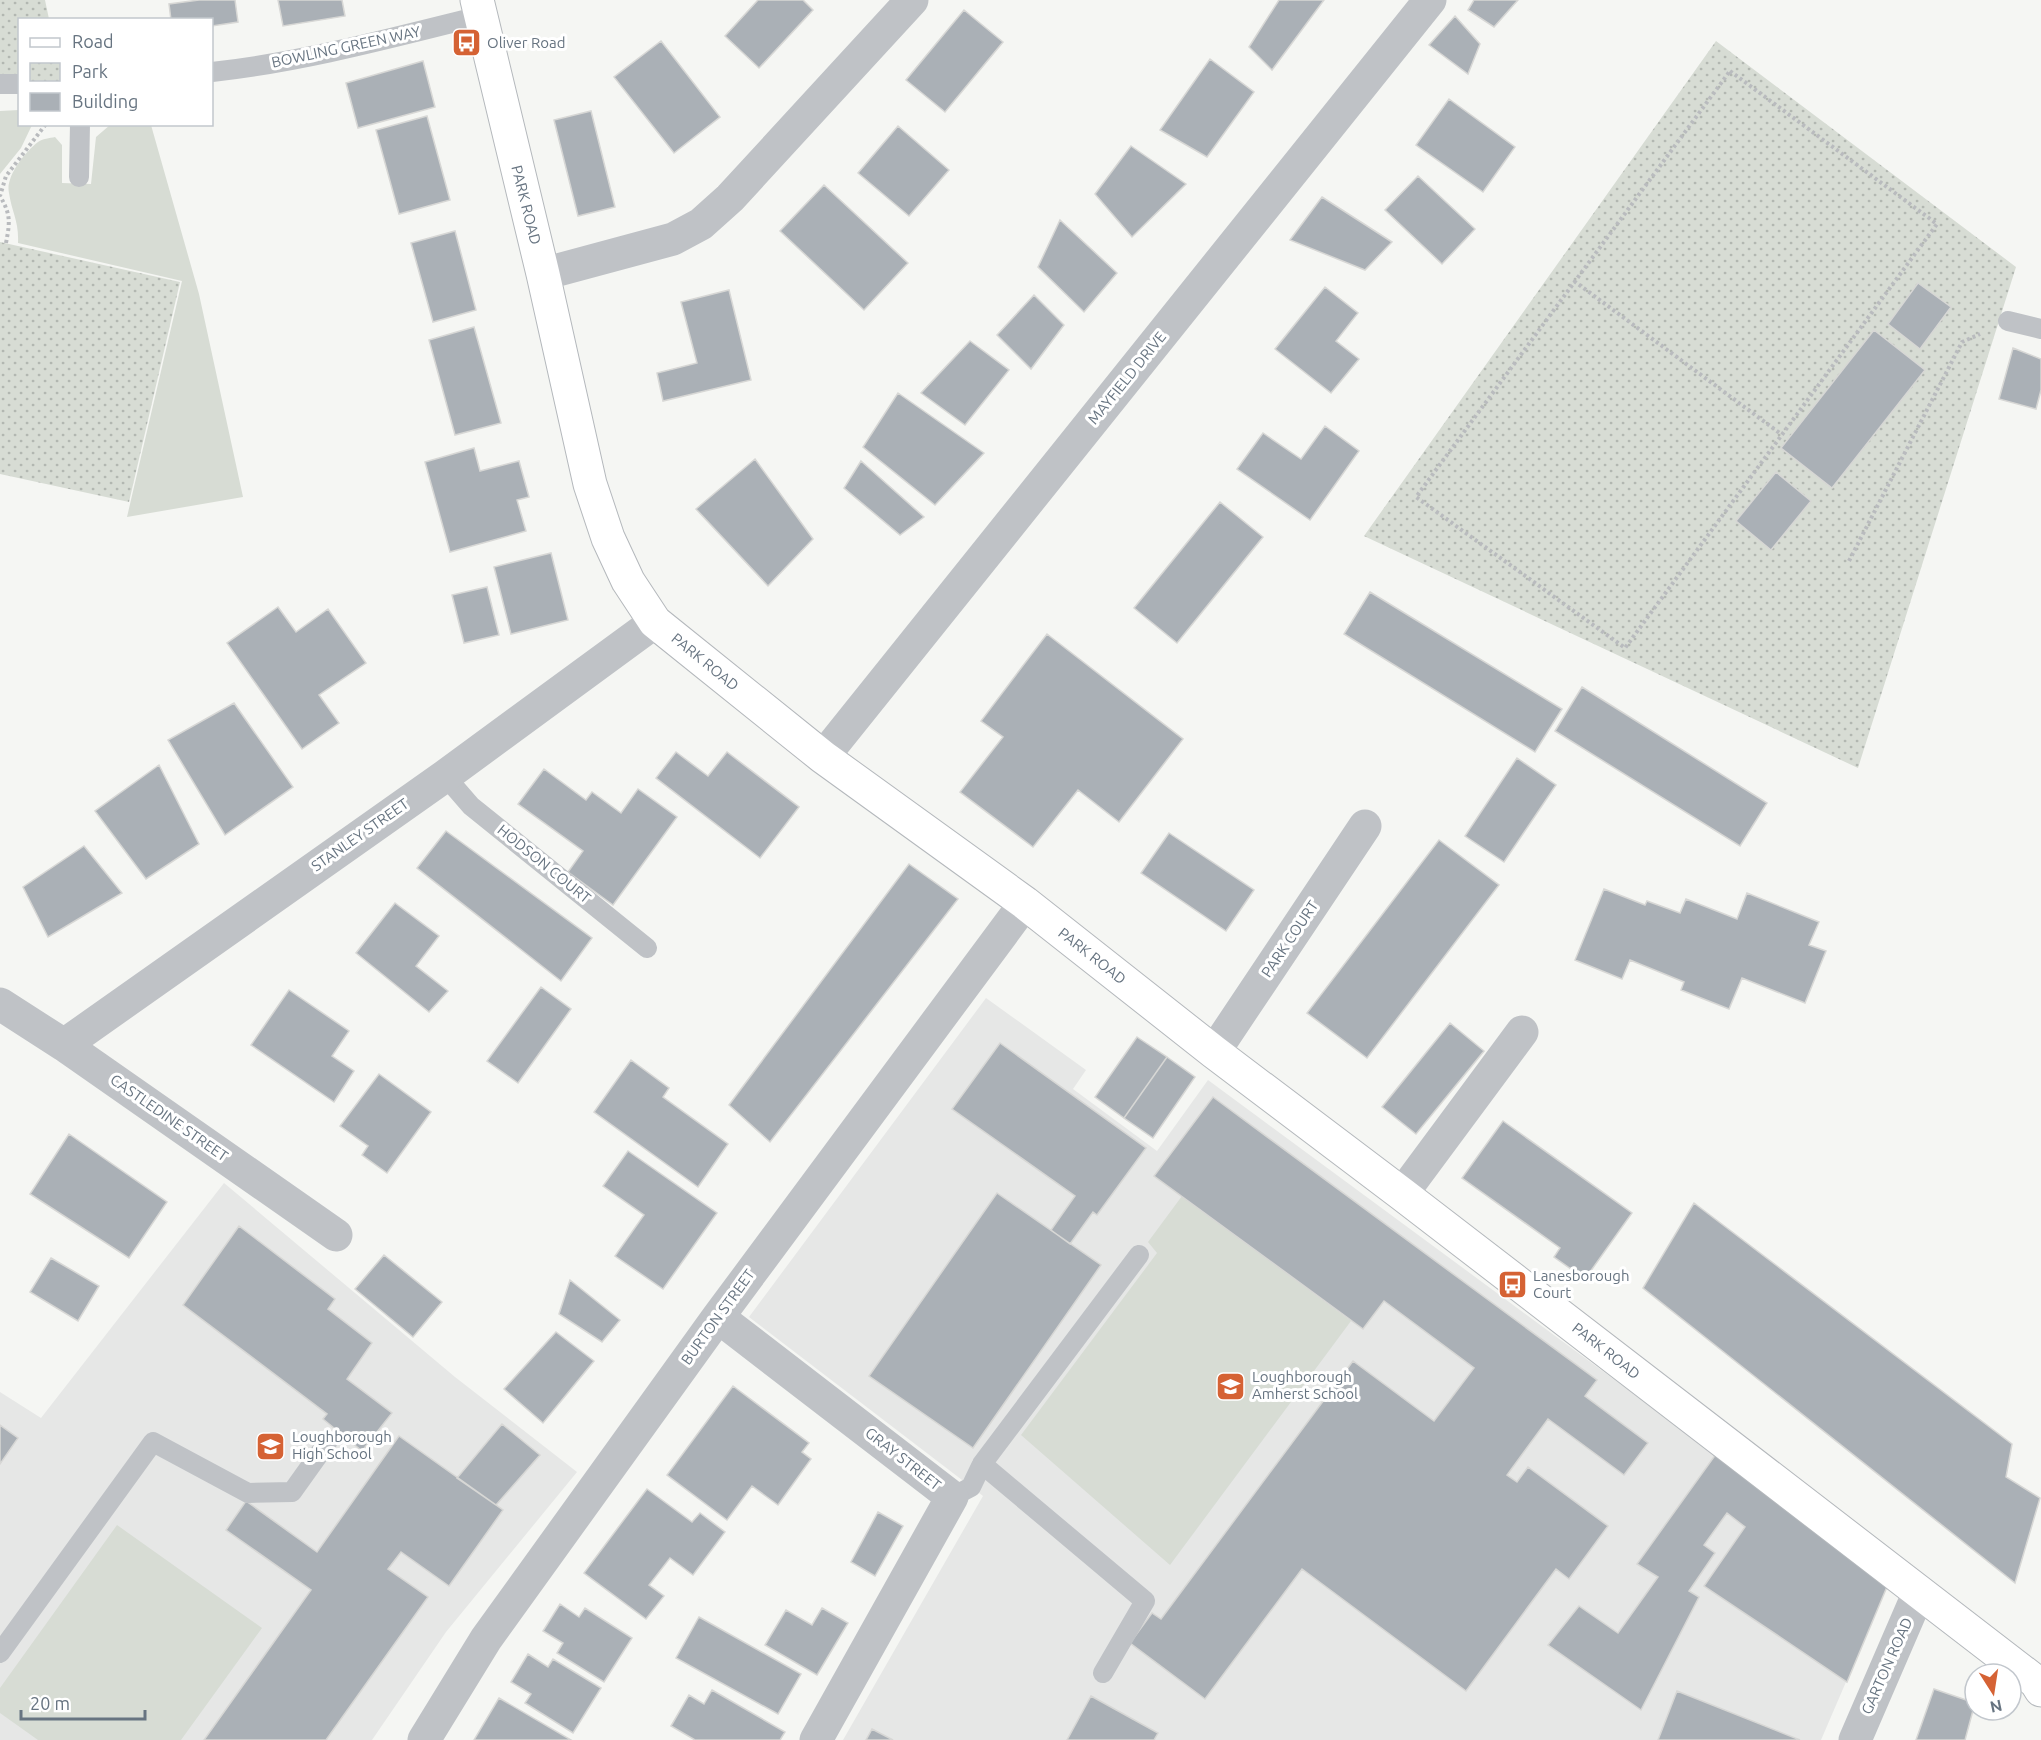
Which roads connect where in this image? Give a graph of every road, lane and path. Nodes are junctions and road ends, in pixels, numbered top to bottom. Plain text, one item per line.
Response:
1 (912, 0) edge
2 (1430, 0) edge
3 (478, 8) edge
4 (213, 72) edge
5 (0, 84) edge
6 (18, 84) edge
7 (44, 126) edge
8 (80, 126) edge
9 (79, 177) dead end
10 (0, 196) edge
11 (6, 243) dead end
12 (543, 274) junction
13 (1574, 281) junction
14 (2008, 321) joint
15 (2041, 329) edge
16 (1781, 434) junction
17 (1849, 561) dead end
18 (655, 622) junction
19 (824, 757) junction
20 (445, 776) junction
21 (1365, 826) dead end
22 (1025, 903) junction
23 (647, 948) dead end
24 (0, 1004) edge
25 (1522, 1032) dead end
26 (64, 1045) junction
27 (1214, 1052) junction
28 (1402, 1194) junction
29 (336, 1235) dead end
30 (1139, 1255) dead end
31 (718, 1317) junction
32 (327, 1443) dead end
33 (982, 1464) junction
34 (952, 1497) junction
35 (1919, 1592) junction
36 (0, 1653) edge
37 (1102, 1673) dead end
38 (2039, 1680) edge
39 (424, 1740) edge
40 (816, 1740) edge
41 (1855, 1740) edge

1 - 12 street
2 - 19 street, MAYFIELD DRIVE
3 - 4 lane, BOWLING GREEN WAY
3 - 12 street, PARK ROAD
5 - 6 lane
7 - 10 path
8 - 9 lane
10 - 11 path
12 - 18 street, PARK ROAD
13 - 16 path
13 - 16 path
13 - 16 path
14 - 15 lane
14 - 17 path
18 - 19 street, PARK ROAD
18 - 20 street, STANLEY STREET
19 - 22 street, PARK ROAD
20 - 23 lane, HODSON COURT
20 - 26 street, STANLEY STREET
21 - 27 street, PARK COURT
22 - 27 street, PARK ROAD
22 - 31 street, BURTON STREET
24 - 26 street, CASTLEDINE STREET
25 - 28 street
26 - 29 street, CASTLEDINE STREET
27 - 28 street, PARK ROAD
28 - 35 street, PARK ROAD
30 - 33 lane
31 - 34 street, GRAY STREET
31 - 39 street, BURTON STREET
32 - 36 lane
33 - 34 lane
33 - 37 lane
34 - 40 street, GRAY STREET
35 - 38 street, PARK ROAD
35 - 41 street, GARTON ROAD

